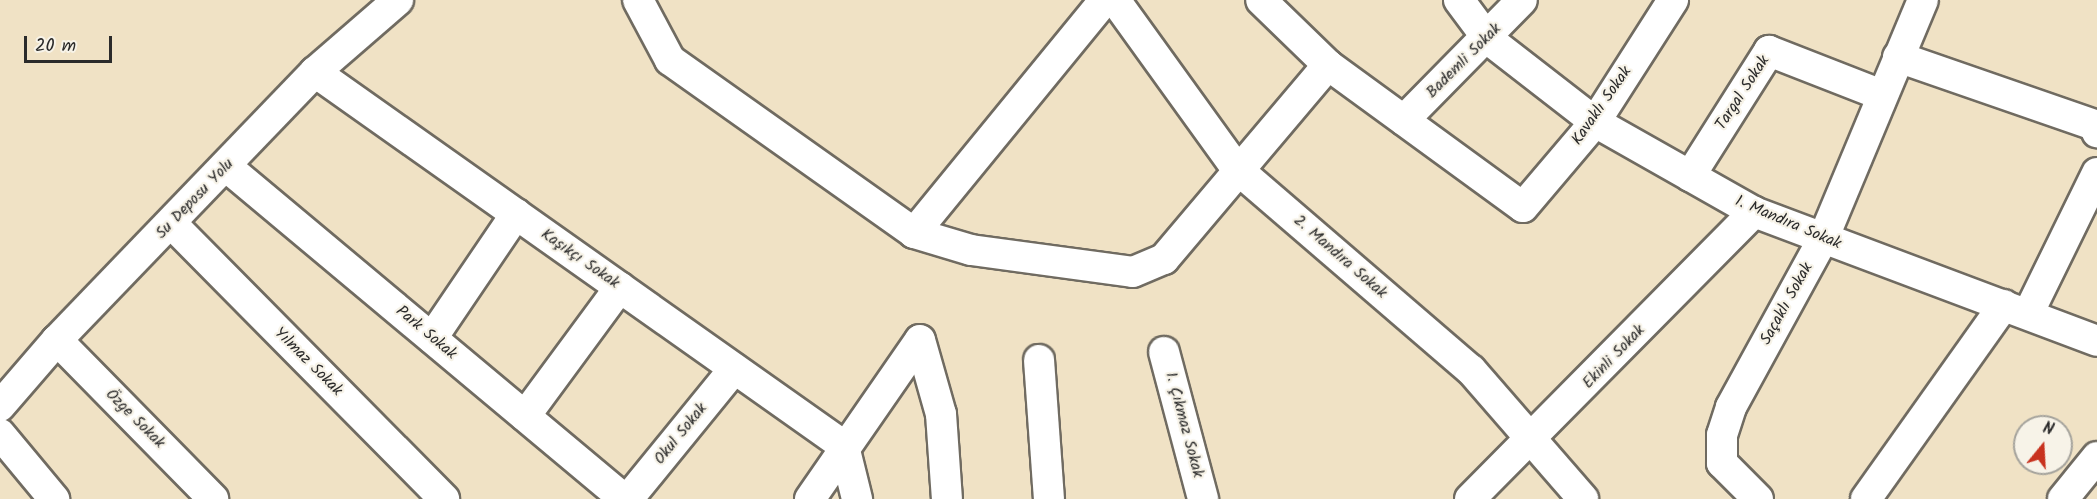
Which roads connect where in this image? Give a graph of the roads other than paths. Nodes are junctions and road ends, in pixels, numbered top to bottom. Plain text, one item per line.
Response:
1 (398, 0) edge
2 (638, 0) edge
3 (1105, 0) edge
4 (1115, 0) edge
5 (1261, 0) edge
6 (1459, 0) edge
7 (1522, 0) edge
8 (1673, 0) edge
9 (1923, 0) edge
10 (1488, 39) junction
11 (1898, 57) junction
12 (1328, 65) junction
13 (315, 72) junction
14 (1882, 95) junction
15 (1404, 120) junction
16 (1595, 122) junction
17 (2097, 132) edge
18 (226, 167) junction
19 (1237, 169) junction
20 (2097, 173) edge
21 (1690, 176) junction
22 (1754, 212) junction
23 (516, 214) junction
24 (172, 224) junction
25 (914, 233) junction
26 (1823, 239) junction
27 (620, 287) junction
28 (2016, 310) junction
29 (432, 338) junction
30 (57, 340) junction
31 (2097, 341) edge
32 (1164, 352) dead end
33 (1039, 360) dead end
34 (734, 369) junction
35 (0, 406) edge
36 (525, 416) junction
37 (0, 434) edge
38 (1534, 439) junction
39 (844, 446) junction
40 (2094, 468) edge
41 (54, 499) edge
42 (213, 499) edge
43 (444, 499) edge
44 (626, 499) edge
45 (810, 499) edge
46 (857, 499) edge
47 (947, 499) edge
48 (1049, 499) edge
49 (1203, 499) edge
50 (1470, 499) edge
51 (1583, 499) edge
52 (1758, 499) edge
53 (1866, 499) edge
54 (2063, 499) edge

1 - 13 street, Su Deposu Yolu
2 - 25 street
3 - 25 street
4 - 19 street, 2. Mandıra Sokak
5 - 12 street
6 - 10 street, 1. Mandıra Sokak
7 - 10 street, Bademli Sokak
8 - 16 street, Kavaklı Sokak
9 - 11 street, Saçaklı Sokak
10 - 15 street, Bademli Sokak
10 - 16 street, 1. Mandıra Sokak
11 - 14 street, Saçaklı Sokak
11 - 17 street
12 - 15 street
12 - 19 street
13 - 18 street, Su Deposu Yolu
13 - 23 street, Kaşıkçı Sokak
14 - 21 street, Targal Sokak
14 - 26 street, Saçaklı Sokak
15 - 16 street, Kavaklı Sokak
16 - 21 street, 1. Mandıra Sokak
18 - 24 street, Su Deposu Yolu
18 - 29 street, Park Sokak
19 - 25 street
19 - 38 street, 2. Mandıra Sokak
20 - 28 street
21 - 22 street, 1. Mandıra Sokak
22 - 26 street, 1. Mandıra Sokak
22 - 38 street, Ekinli Sokak
23 - 27 street, Kaşıkçı Sokak
23 - 29 street
24 - 30 street, Su Deposu Yolu
24 - 43 street, Yılmaz Sokak
26 - 28 street, 1. Mandıra Sokak
26 - 52 street, Saçaklı Sokak
27 - 34 street, Kaşıkçı Sokak
27 - 36 street
28 - 31 street, 1. Mandıra Sokak
28 - 53 street
29 - 36 street, Park Sokak
30 - 35 street, Su Deposu Yolu
30 - 42 street, Özge Sokak
32 - 49 street, 1. Çıkmaz Sokak
33 - 48 street
34 - 39 street, Kaşıkçı Sokak
34 - 44 street, Okul Sokak
36 - 44 street, Park Sokak
37 - 41 street
38 - 50 street, Ekinli Sokak
38 - 51 street, 2. Mandıra Sokak
39 - 45 street
39 - 46 street
39 - 47 street
40 - 54 street

